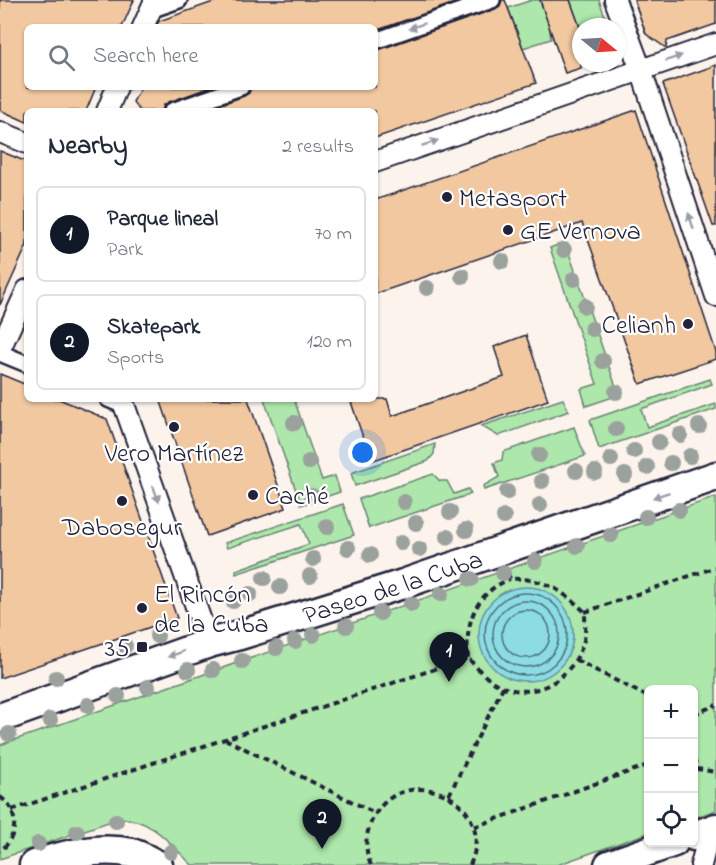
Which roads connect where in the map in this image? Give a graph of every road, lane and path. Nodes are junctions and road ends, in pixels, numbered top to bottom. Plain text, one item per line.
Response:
1 (179, 0) edge
2 (492, 0) edge
3 (615, 0) edge
4 (149, 12) edge
5 (378, 39) edge
6 (716, 44) edge
7 (641, 70) junction
8 (116, 90) edge
9 (232, 90) edge
10 (108, 108) edge
11 (181, 108) edge
12 (0, 132) edge
13 (24, 141) edge
14 (378, 161) edge
15 (716, 296) edge
16 (24, 297) edge
17 (0, 351) edge
18 (24, 363) edge
19 (118, 402) edge
20 (716, 476) edge
21 (716, 567) edge
22 (507, 570) dead end
23 (510, 579) junction
24 (585, 612) junction
25 (209, 643) junction
26 (468, 658) junction
27 (576, 660) junction
28 (503, 687) junction
29 (644, 695) edge
30 (716, 705) edge
31 (698, 712) edge
32 (0, 718) edge
33 (225, 739) junction
34 (644, 766) edge
35 (698, 769) edge
36 (716, 772) edge
37 (449, 795) junction
38 (0, 797) edge
39 (12, 810) junction
40 (375, 813) junction
41 (474, 827) junction
42 (706, 831) edge
43 (662, 847) edge
44 (0, 851) edge
45 (34, 865) edge
46 (158, 865) edge
47 (371, 865) edge
48 (470, 865) edge
49 (609, 865) edge
50 (701, 865) edge

1 - 4 street
2 -> 5 street
3 - 7 street
7 -> 6 street
14 -> 7 street
15 -> 7 street
8 - 10 street
9 - 11 street
12 - 13 street
16 - 17 street
17 - 18 street
19 -> 25 street
20 -> 25 main road, Paseo de la Cuba
21 - 24 path
22 - 23 path
23 - 24 path
23 - 26 path
24 - 27 path
25 -> 32 main road, Paseo de la Cuba
26 - 28 path
26 - 33 path
27 - 28 path
27 - 29 path
28 - 37 path
30 - 31 path
33 - 39 path
33 - 40 path
34 - 41 path
35 - 36 path
37 - 40 path
37 - 41 path
38 - 39 path
39 - 44 path
40 - 47 path
41 - 48 path
42 - 50 street
43 - 49 main road
45 - 46 main road

